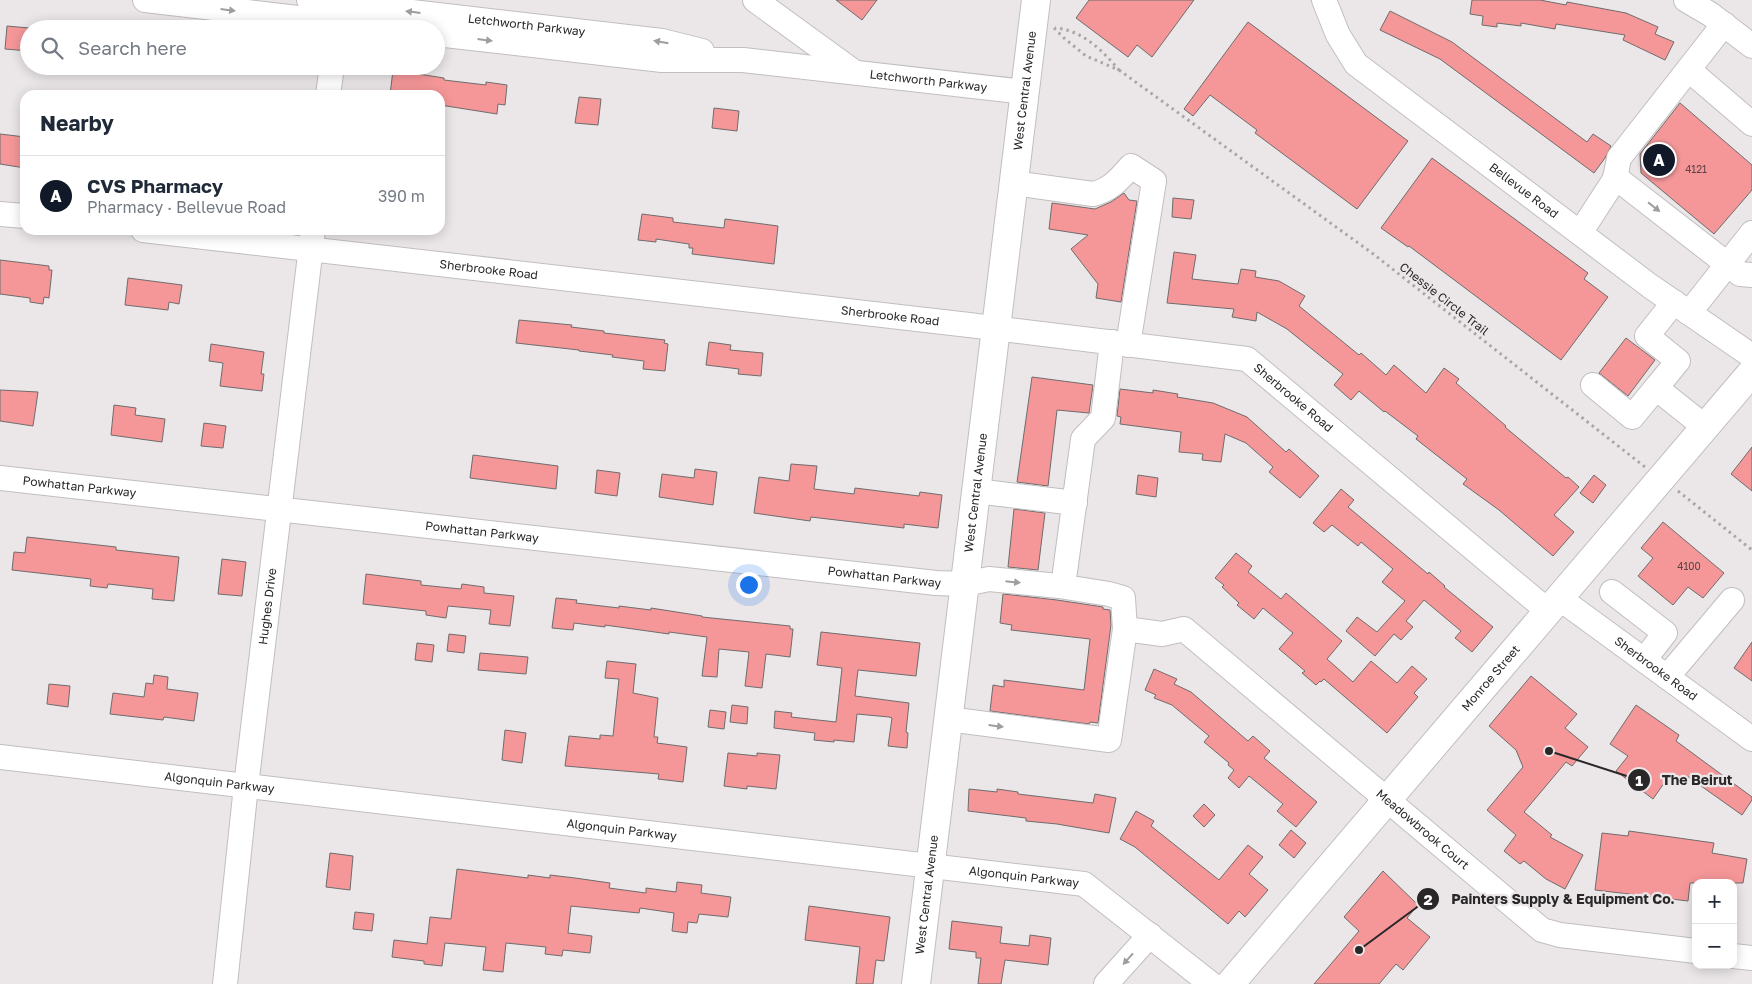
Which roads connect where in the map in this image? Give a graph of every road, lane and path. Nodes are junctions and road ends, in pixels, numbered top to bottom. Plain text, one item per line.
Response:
1 (145, 0) edge
2 (309, 0) edge
3 (755, 0) edge
4 (1036, 0) edge
5 (1324, 0) edge
6 (1686, 0) edge
7 (338, 14) edge
8 (360, 20) edge
9 (410, 20) edge
10 (445, 23) edge
11 (1724, 24) junction
12 (445, 35) edge
13 (1752, 46) edge
14 (743, 60) junction
15 (1118, 70) junction
16 (1689, 70) junction
17 (855, 73) junction
18 (331, 75) edge
19 (329, 90) edge
20 (1025, 92) junction
21 (1752, 124) edge
22 (1615, 177) junction
23 (1014, 183) junction
24 (0, 214) edge
25 (20, 216) edge
26 (1580, 233) junction
27 (1752, 233) edge
28 (228, 235) edge
29 (312, 240) edge
30 (1727, 264) junction
31 (1752, 275) edge
32 (1681, 308) junction
33 (996, 329) junction
34 (1120, 344) junction
35 (1752, 356) edge
36 (1752, 372) edge
37 (1593, 385) dead end
38 (1656, 388) junction
39 (1705, 427) junction
40 (0, 478) edge
41 (1662, 479) junction
42 (976, 491) junction
43 (1075, 503) junction
44 (280, 510) junction
45 (1752, 550) edge
46 (1065, 572) dead end
47 (965, 584) junction
48 (1612, 592) dead end
49 (1732, 600) dead end
50 (1554, 605) junction
51 (1125, 629) junction
52 (1644, 660) junction
53 (1667, 677) junction
54 (948, 720) junction
55 (1752, 739) edge
56 (0, 758) edge
57 (246, 786) junction
58 (1386, 798) junction
59 (930, 866) junction
60 (1150, 935) junction
61 (1692, 952) edge
62 (1737, 956) edge
63 (1752, 958) edge
64 (225, 984) edge
65 (916, 984) edge
66 (1106, 984) edge
67 (1212, 984) edge
68 (1230, 984) edge

1 -> 7 street, Letchworth Parkway
2 - 7 street, Letchworth Parkway
3 - 17 street
4 - 20 main road, West Central Avenue
5 - 26 street, Bellevue Road
6 - 11 street
7 - 8 street, Letchworth Parkway
9 -> 7 street, Letchworth Parkway
14 -> 10 street, Letchworth Parkway
11 - 13 street
11 - 16 street
12 -> 14 street, Letchworth Parkway
14 - 17 street, Letchworth Parkway
15 - 15 path, Chessie Circle Trail
15 - 41 path, Chessie Circle Trail
16 - 21 street
16 - 22 street
17 - 20 street, Letchworth Parkway
18 - 19 street
20 - 23 main road, West Central Avenue
22 - 26 street
22 -> 30 street
23 - 33 main road, West Central Avenue
23 - 34 street
24 - 25 street
26 - 32 street, Bellevue Road
27 - 30 street
28 - 29 street, Sherbrooke Road
29 - 33 street, Sherbrooke Road
29 - 44 street, Hughes Drive
30 - 31 street
30 - 32 street
32 - 35 street, Bellevue Road
32 - 38 street
33 - 34 street, Sherbrooke Road
33 - 42 main road, West Central Avenue
34 - 43 street
34 - 50 street, Sherbrooke Road
36 - 39 main road, Monroe Street
37 - 38 street
38 - 39 street
39 - 41 main road, Monroe Street
40 - 44 street, Powhattan Parkway
41 - 45 path, Chessie Circle Trail
41 - 50 main road, Monroe Street
42 - 43 street
42 - 47 main road, West Central Avenue
43 - 46 street
44 - 47 street, Powhattan Parkway
44 - 57 street, Hughes Drive
47 -> 51 street, Powhattan Parkway
47 - 54 main road, West Central Avenue
48 - 52 street
49 - 53 street
50 - 52 street, Sherbrooke Road
50 - 58 main road, Monroe Street
54 -> 51 street
51 - 58 street, Meadowbrook Court
52 - 53 street, Sherbrooke Road
53 - 55 street, Sherbrooke Road
54 - 59 main road, West Central Avenue
56 - 57 street, Algonquin Parkway
57 - 59 street, Algonquin Parkway
57 - 64 street, Hughes Drive
58 - 61 street, Meadowbrook Court
58 - 68 main road, Monroe Street
59 - 60 street, Algonquin Parkway
59 - 65 main road, West Central Avenue
60 -> 66 street
60 - 67 street, Algonquin Parkway
62 - 63 street

